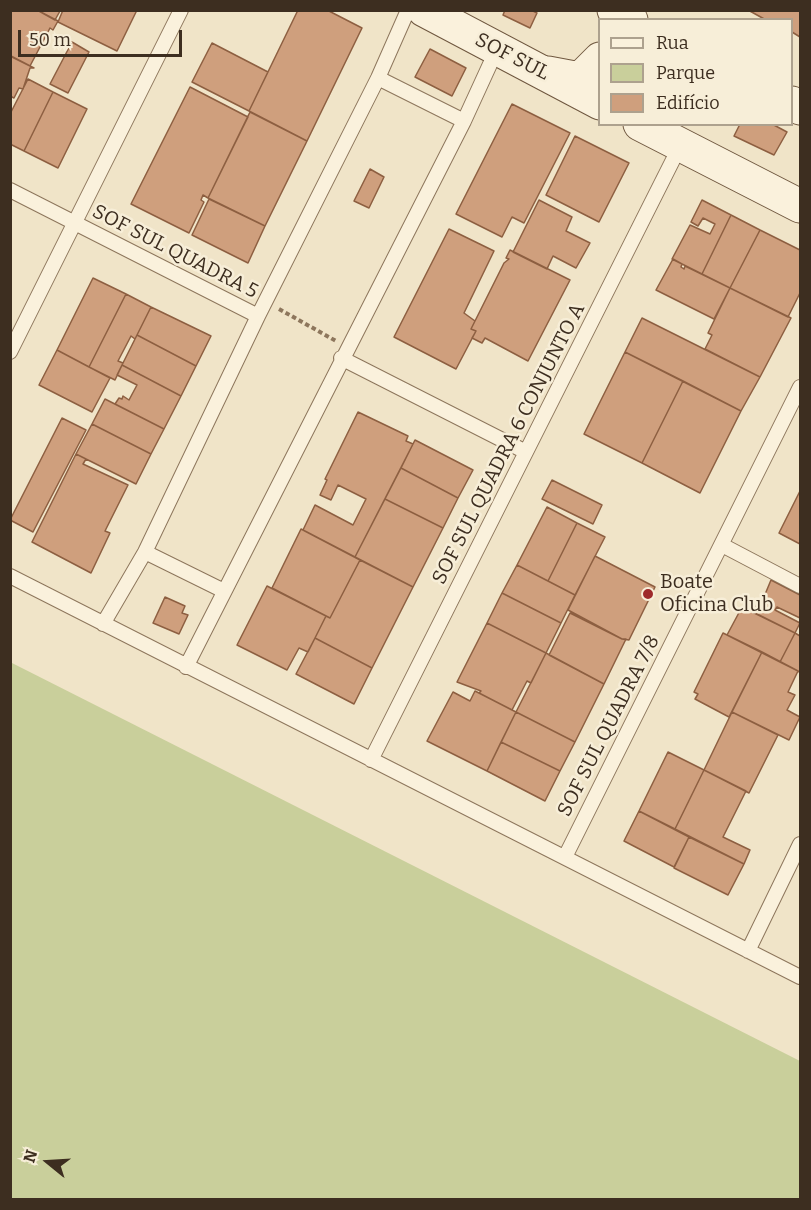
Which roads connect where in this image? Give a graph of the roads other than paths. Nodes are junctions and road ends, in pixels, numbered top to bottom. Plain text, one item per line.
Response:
1 (181, 10) edge
2 (408, 10) edge
3 (424, 10) edge
4 (614, 10) edge
5 (628, 18) edge
6 (497, 49) junction
7 (598, 61) edge
8 (540, 71) junction
9 (378, 78) junction
10 (598, 102) edge
11 (464, 121) junction
12 (644, 126) edge
13 (681, 144) junction
14 (10, 189) edge
15 (801, 206) edge
16 (75, 223) junction
17 (258, 316) junction
18 (10, 352) edge
19 (344, 352) junction
20 (801, 387) edge
21 (526, 452) junction
22 (722, 545) junction
23 (145, 552) junction
24 (10, 576) edge
25 (801, 586) edge
26 (224, 591) junction
27 (103, 624) junction
28 (186, 668) junction
29 (371, 760) junction
30 (801, 844) edge
31 (565, 857) junction
32 (748, 951) junction
33 (801, 978) edge

1 - 16 lane
2 - 9 lane
3 - 6 street, SOF SUL
4 - 5 street
6 - 8 street, SOF SUL
6 - 11 lane
7 - 8 street
8 - 10 street, SOF SUL
9 - 11 lane
9 - 17 lane
11 - 19 lane
12 - 13 street
13 - 15 street
13 - 21 lane, SOF SUL QUADRA 6 CONJUNTO A
14 - 16 lane, SOF SUL QUADRA 5
16 - 17 lane, SOF SUL QUADRA 5
16 - 18 lane
17 - 23 lane
19 - 21 lane
19 - 26 lane
20 - 22 lane, SOF SUL QUADRA 7/8
21 - 29 lane, SOF SUL QUADRA 6 CONJUNTO A
22 - 25 lane
22 - 31 lane, SOF SUL QUADRA 7/8
23 - 26 lane
23 - 27 lane
24 - 27 lane
26 - 28 lane
27 - 28 lane
28 - 29 lane
29 - 31 lane
30 - 32 lane
31 - 32 lane
32 - 33 lane

